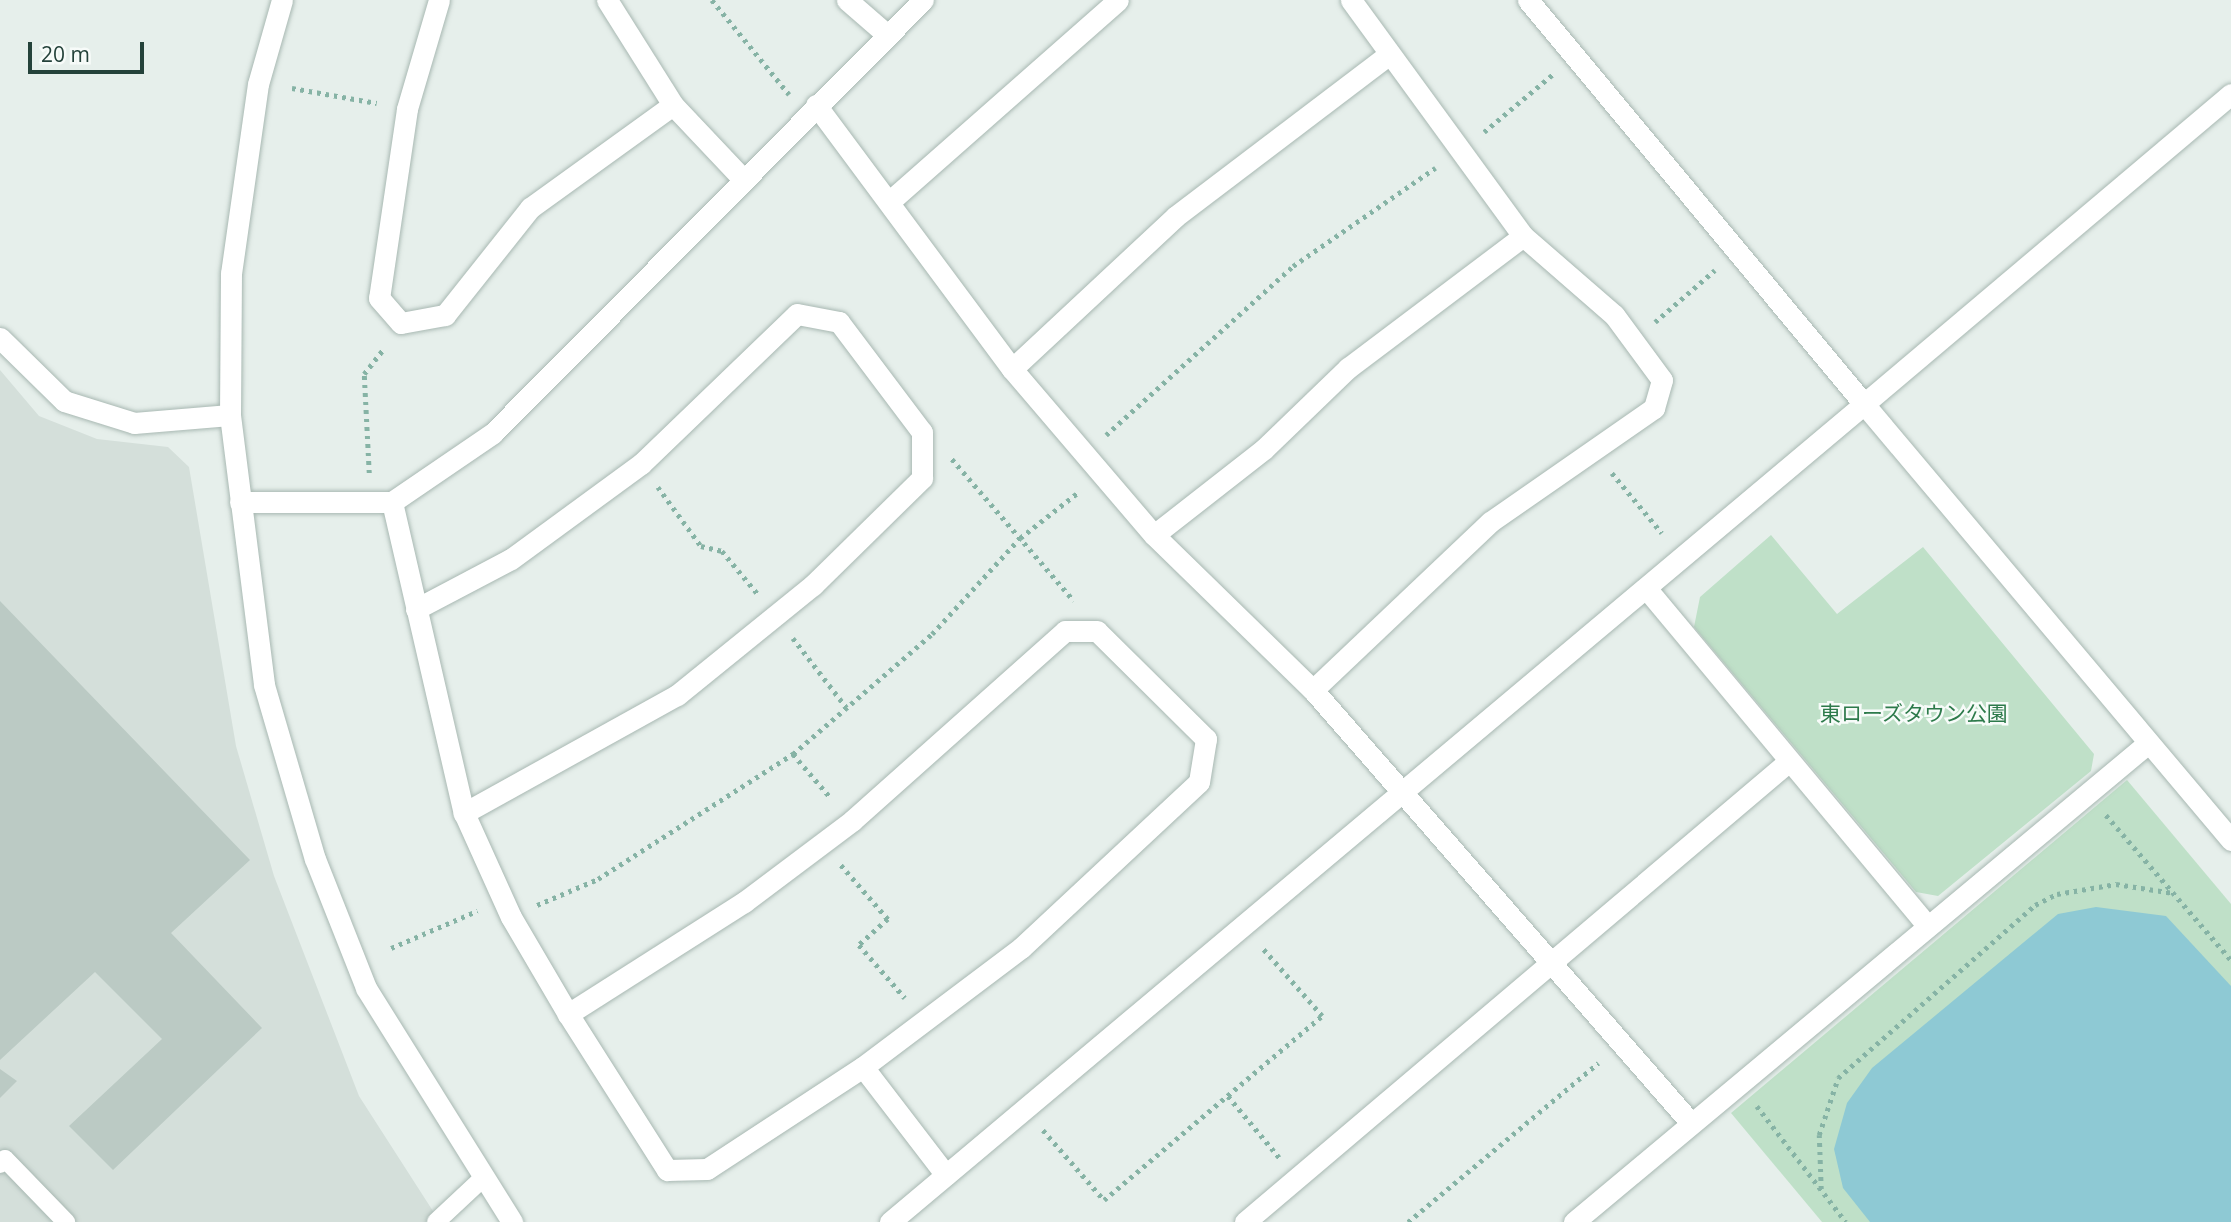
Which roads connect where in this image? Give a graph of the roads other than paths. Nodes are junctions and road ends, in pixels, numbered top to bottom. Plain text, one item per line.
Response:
1 (282, 0) edge
2 (439, 0) edge
3 (607, 0) edge
4 (847, 0) edge
5 (923, 0) edge
6 (1118, 0) edge
7 (1351, 0) edge
8 (1528, 0) edge
9 (885, 33) junction
10 (1388, 55) junction
11 (2231, 94) edge
12 (673, 105) junction
13 (811, 109) junction
14 (741, 177) junction
15 (889, 202) junction
16 (1523, 236) junction
17 (0, 338) edge
18 (1012, 369) junction
19 (1864, 404) junction
20 (230, 415) junction
21 (240, 502) junction
22 (392, 502) junction
23 (1154, 536) junction
24 (1646, 588) junction
25 (416, 609) junction
26 (1313, 690) junction
27 (2148, 743) junction
28 (1788, 762) junction
29 (1404, 793) junction
30 (464, 813) junction
31 (2231, 840) edge
32 (1928, 926) junction
33 (1555, 963) junction
34 (568, 1014) junction
35 (863, 1067) junction
36 (1691, 1123) junction
37 (0, 1164) edge
38 (946, 1175) junction
39 (484, 1178) junction
40 (66, 1222) edge
41 (436, 1222) edge
42 (512, 1222) edge
43 (890, 1222) edge
44 (1245, 1222) edge
45 (1574, 1222) edge

1 - 20 street
2 - 12 street
3 - 12 street
4 - 9 street
5 - 9 street
6 - 15 street
7 - 10 street
8 - 19 street
9 - 13 street
10 - 16 street
10 - 18 street
11 - 19 street
12 - 14 street
13 - 14 street
13 - 15 street
14 - 22 street
15 - 18 street
16 - 23 street
16 - 26 street
17 - 20 street
18 - 23 street
19 - 24 street
19 - 27 street
20 - 21 street
21 - 22 street
21 - 39 street
22 - 25 street
23 - 26 street
24 - 28 street
24 - 29 street
25 - 30 street
25 - 30 street
26 - 29 street
27 - 31 street
27 - 32 street
28 - 32 street
28 - 33 street
29 - 33 street
29 - 38 street
30 - 34 street
32 - 36 street
33 - 36 street
33 - 44 street
34 - 35 street
34 - 35 street
35 - 38 street
36 - 45 street
37 - 40 lane
38 - 43 street
39 - 41 lane
39 - 42 street

